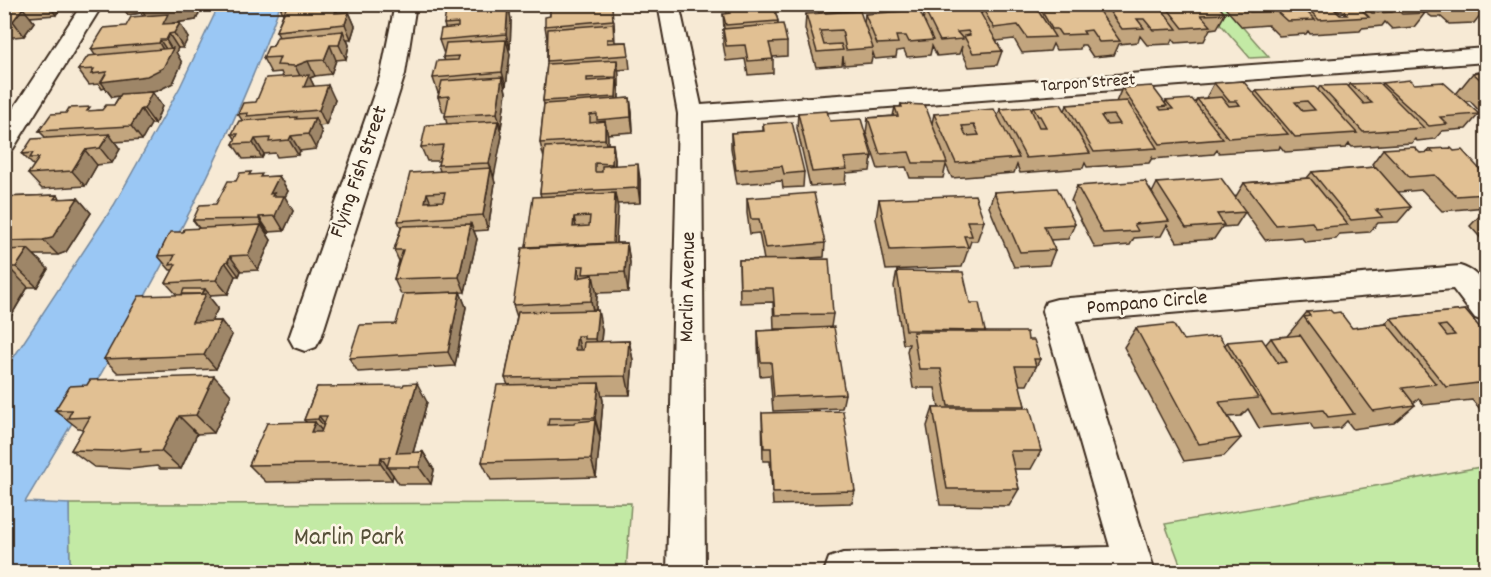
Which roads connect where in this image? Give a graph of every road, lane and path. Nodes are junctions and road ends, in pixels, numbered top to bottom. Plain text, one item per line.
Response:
1 (93, 4) edge
2 (406, 4) edge
3 (668, 4) edge
4 (1486, 55) edge
5 (690, 114) junction
6 (4, 143) edge
7 (1486, 310) edge
8 (305, 338) dead end
9 (1135, 569) edge
10 (686, 573) edge
11 (843, 573) edge

1 - 6 street
2 - 8 street, Flying Fish Street
3 - 5 street, Marlin Avenue
4 - 5 street, Tarpon Street
5 - 10 street, Marlin Avenue
7 - 9 street, Pompano Circle
9 - 11 street, Pompano Circle

